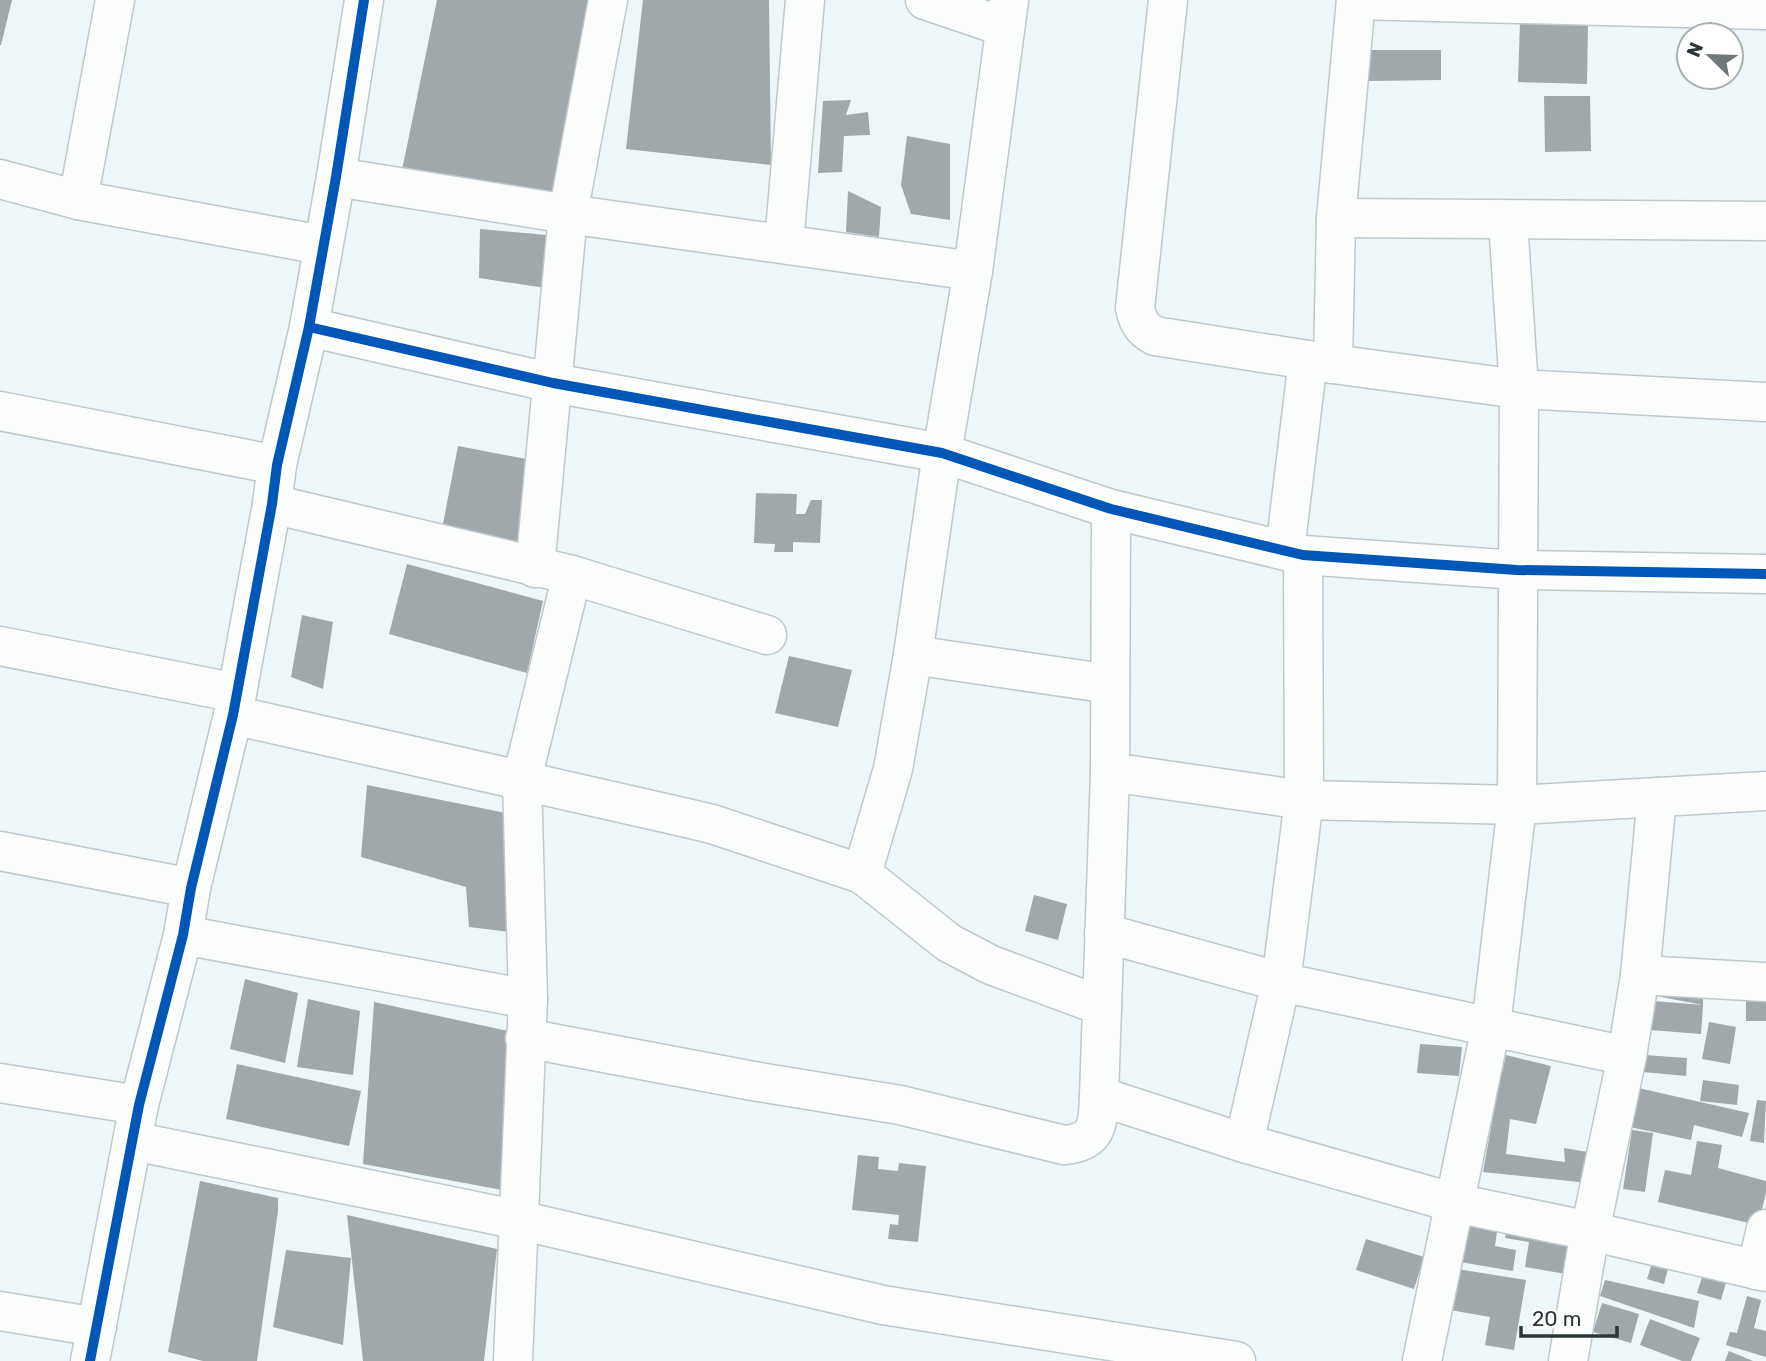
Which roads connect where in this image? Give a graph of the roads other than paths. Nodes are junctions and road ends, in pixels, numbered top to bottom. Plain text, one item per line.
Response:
1 (115, 0) edge
2 (365, 0) edge
3 (608, 0) edge
4 (805, 0) edge
5 (925, 0) edge
6 (1168, 0) edge
7 (1356, 0) edge
8 (1766, 10) edge
9 (1007, 13) edge
10 (336, 177) junction
11 (0, 179) edge
12 (78, 200) junction
13 (568, 214) junction
14 (1336, 218) junction
15 (1508, 221) junction
16 (1766, 221) edge
17 (784, 243) junction
18 (322, 246) junction
19 (973, 271) junction
20 (309, 327) junction
21 (1320, 362) junction
22 (553, 383) junction
23 (1518, 389) junction
24 (1766, 402) edge
25 (0, 411) edge
26 (942, 453) junction
27 (277, 465) junction
28 (272, 504) junction
29 (1111, 509) junction
30 (1294, 552) junction
31 (535, 568) junction
32 (1517, 570) junction
33 (1766, 574) edge
34 (572, 575) junction
35 (767, 635) dead end
36 (0, 646) edge
37 (913, 655) junction
38 (1110, 684) junction
39 (235, 704) junction
40 (1110, 772) junction
41 (522, 779) junction
42 (1766, 792) edge
43 (1657, 797) junction
44 (1304, 800) junction
45 (1517, 805) junction
46 (0, 851) edge
47 (862, 874) junction
48 (191, 888) junction
49 (1104, 933) junction
50 (183, 935) junction
51 (1640, 975) junction
52 (1281, 982) junction
53 (1766, 982) edge
54 (528, 999) junction
55 (1102, 1006) junction
56 (1491, 1026) junction
57 (525, 1038) junction
58 (1628, 1056) junction
59 (0, 1083) edge
60 (1099, 1096) junction
61 (136, 1123) junction
62 (1244, 1143) junction
63 (1455, 1203) junction
64 (519, 1220) junction
65 (1766, 1229) edge
66 (1590, 1231) junction
67 (1761, 1271) edge
68 (0, 1311) edge
69 (94, 1344) edge
70 (513, 1361) edge
71 (1236, 1361) edge
72 (1422, 1361) edge
73 (1569, 1361) edge

1 - 12 street
2 - 10 street
3 - 13 street
4 - 17 street
5 - 9 street
6 - 21 street
7 - 8 street
7 - 14 street
9 - 19 street
10 - 13 street
10 - 18 street
11 - 12 street
12 - 18 street
13 - 17 street
13 - 22 street
14 - 15 street
14 - 21 street
15 - 16 street
15 - 23 street
17 - 19 street
18 - 20 street
19 - 26 street
20 - 22 street
20 - 27 street
21 - 23 street
21 - 30 street
22 - 26 street
22 - 31 street
23 - 24 street
23 - 32 street
25 - 27 street
26 - 29 street
26 - 37 street
27 - 28 street
28 - 31 street
28 - 39 street
29 - 30 street
29 - 38 street
30 - 32 street
30 - 44 street
31 - 34 street
32 - 33 street
32 - 45 street
34 - 35 street
34 - 41 street
36 - 39 street
37 - 38 street
37 - 47 street
38 - 40 street
39 - 41 street
39 - 48 street
40 - 44 street
40 - 49 street
41 - 47 street
41 - 54 street
42 - 43 street
43 - 45 street
43 - 51 street
44 - 45 street
44 - 52 street
45 - 56 street
46 - 48 street
47 - 55 street
48 - 50 street
49 - 52 street
49 - 55 street
50 - 54 street
50 - 61 street
51 - 53 street
51 - 58 street
52 - 56 street
52 - 62 street
54 - 57 street
55 - 60 street
56 - 58 street
56 - 63 street
57 - 60 street
57 - 64 street
58 - 66 street
59 - 61 street
60 - 62 street
61 - 64 street
61 - 69 street
62 - 63 street
63 - 66 street
63 - 72 street
64 - 70 street
64 - 71 street
65 - 67 street
66 - 67 street
66 - 73 street
68 - 69 street

